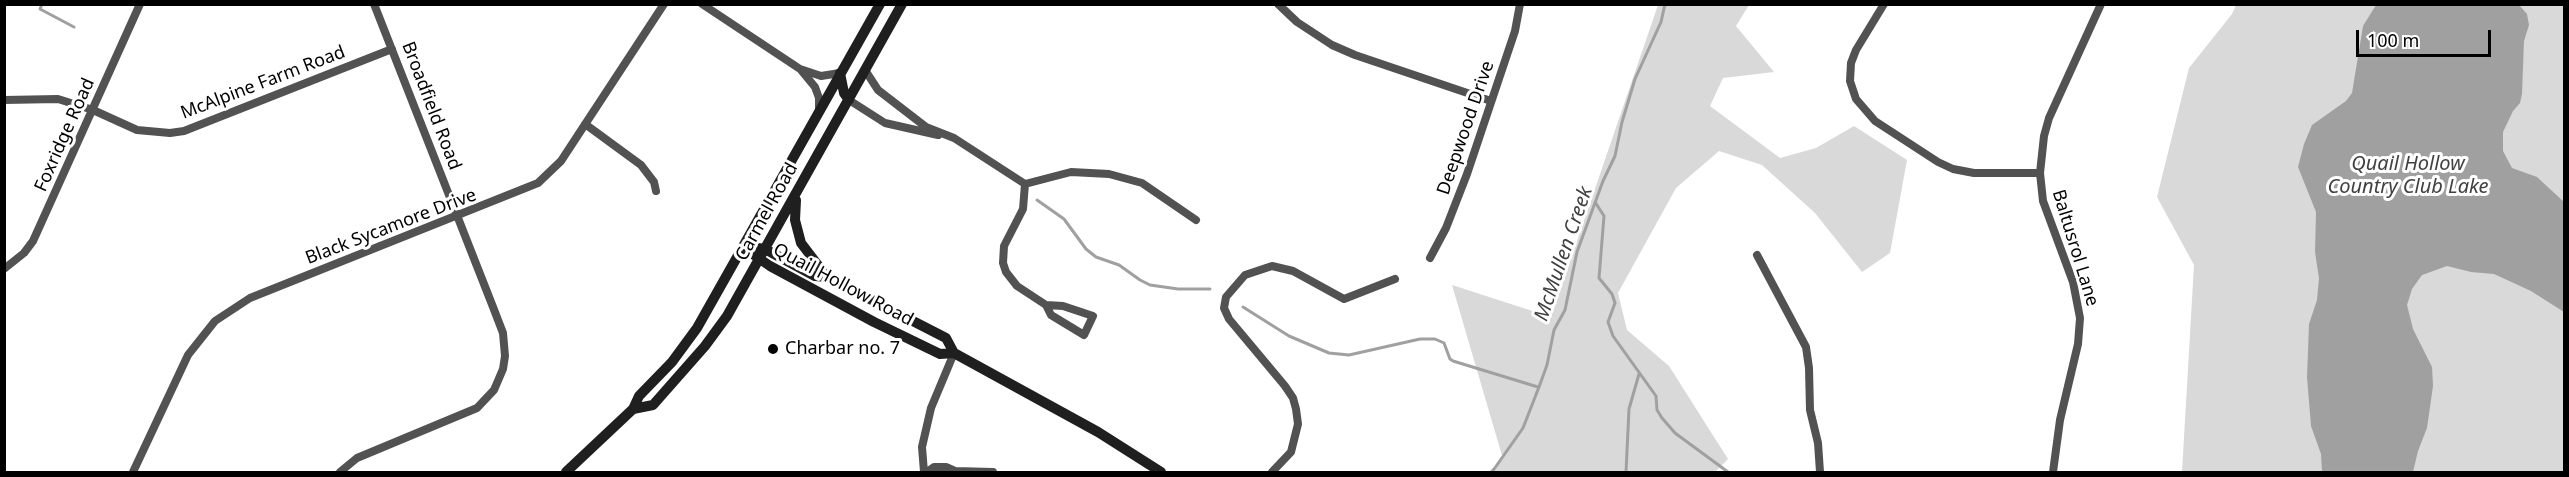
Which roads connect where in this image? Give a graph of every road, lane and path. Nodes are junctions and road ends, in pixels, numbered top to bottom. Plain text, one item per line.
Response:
1 (140, 4) edge
2 (375, 4) edge
3 (664, 4) edge
4 (702, 4) edge
5 (880, 4) edge
6 (902, 4) edge
7 (1278, 4) edge
8 (1521, 4) edge
9 (1884, 4) edge
10 (2101, 4) edge
11 (392, 49) junction
12 (800, 69) junction
13 (865, 70) junction
14 (840, 73) junction
15 (4, 100) edge
16 (849, 100) junction
17 (1491, 101) junction
18 (93, 110) junction
19 (819, 111) junction
20 (585, 124) junction
21 (954, 138) junction
22 (2040, 173) junction
23 (1025, 184) junction
24 (656, 190) dead end
25 (797, 193) junction
26 (458, 217) junction
27 (1196, 220) dead end
28 (744, 246) junction
29 (765, 249) junction
30 (1757, 255) dead end
31 (1430, 258) dead end
32 (759, 260) junction
33 (4, 269) edge
34 (827, 277) junction
35 (1395, 279) dead end
36 (1046, 305) junction
37 (954, 352) junction
38 (633, 409) junction
39 (133, 472) edge
40 (340, 472) edge
41 (566, 472) edge
42 (926, 472) edge
43 (955, 472) edge
44 (993, 472) edge
45 (1161, 472) edge
46 (1272, 472) edge
47 (1820, 472) edge
48 (2053, 472) edge

1 - 18 street, Foxridge Road
2 - 11 street, Broadfield Road
3 - 20 street, Black Sycamore Drive
4 - 12 street
5 - 14 main road, Carmel Road
6 - 13 main road, Carmel Road
7 - 17 street
8 - 17 street, Deepwood Drive
9 - 22 street, Baltusrol Lane
10 - 22 street, Baltusrol Lane
11 - 18 street, McAlpine Farm Road
11 - 26 street, Broadfield Road
12 - 14 street
12 - 19 street
13 - 16 main road, Carmel Road
13 - 21 street
14 - 16 main road
14 - 19 main road, Carmel Road
15 - 18 street, McAlpine Farm Road
16 - 21 street
16 - 25 main road, Carmel Road
17 - 31 street, Deepwood Drive
18 - 33 street, Foxridge Road
19 - 28 main road, Carmel Road
20 - 24 street
20 - 26 street, Black Sycamore Drive
21 - 23 street
22 - 48 street, Baltusrol Lane
23 - 27 street
23 - 36 street
25 - 29 main road, Carmel Road
25 - 34 main road
26 - 39 street, Black Sycamore Drive
26 - 40 street, Broadfield Road
28 - 29 main road, Quail Hollow Road
28 - 32 main road, Quail Hollow Road
28 - 38 main road, Carmel Road
29 - 32 main road, Carmel Road
29 - 34 main road, Quail Hollow Road
30 - 47 street
32 - 37 main road, Quail Hollow Road
32 - 38 main road, Carmel Road
34 - 37 main road, Quail Hollow Road
35 - 46 street
36 - 36 street
37 - 42 street
37 - 45 main road, Quail Hollow Road
38 - 41 main road, Carmel Road
42 - 43 street
43 - 44 street

